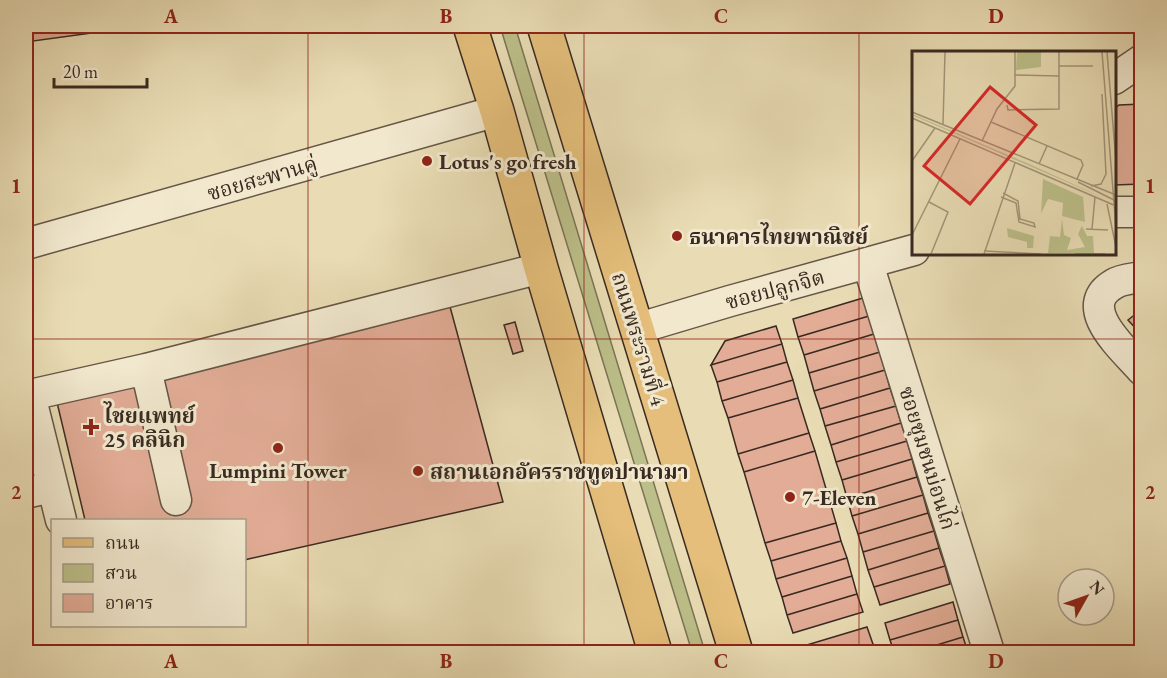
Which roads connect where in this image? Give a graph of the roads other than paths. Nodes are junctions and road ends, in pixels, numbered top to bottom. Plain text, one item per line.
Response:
1 (470, 26) edge
2 (544, 26) edge
3 (1142, 60) edge
4 (1116, 78) edge
5 (497, 111) junction
6 (1116, 212) edge
7 (1142, 212) edge
8 (26, 244) edge
9 (912, 251) edge
10 (868, 264) junction
11 (540, 268) junction
12 (1136, 278) dead end
13 (636, 329) junction
14 (146, 369) junction
15 (1142, 370) edge
16 (39, 490) edge
17 (176, 500) dead end
18 (60, 519) edge
19 (655, 652) edge
20 (736, 652) edge
21 (989, 652) edge

1 - 5 main road
2 - 13 main road, ถนนพระรามที่ 4
3 - 4 street
5 - 8 street, ซอยสะพานคู่
5 - 11 main road
6 - 7 street
9 - 10 street, ซอยปลูกจิต
10 - 13 street, ซอยปลูกจิต
10 - 21 street, ซอยชุมชนบ่อนไก่
11 - 14 street
11 - 19 main road
12 - 15 street
13 - 20 main road, ถนนพระรามที่ 4
14 - 16 street
14 - 17 street
16 - 18 street

